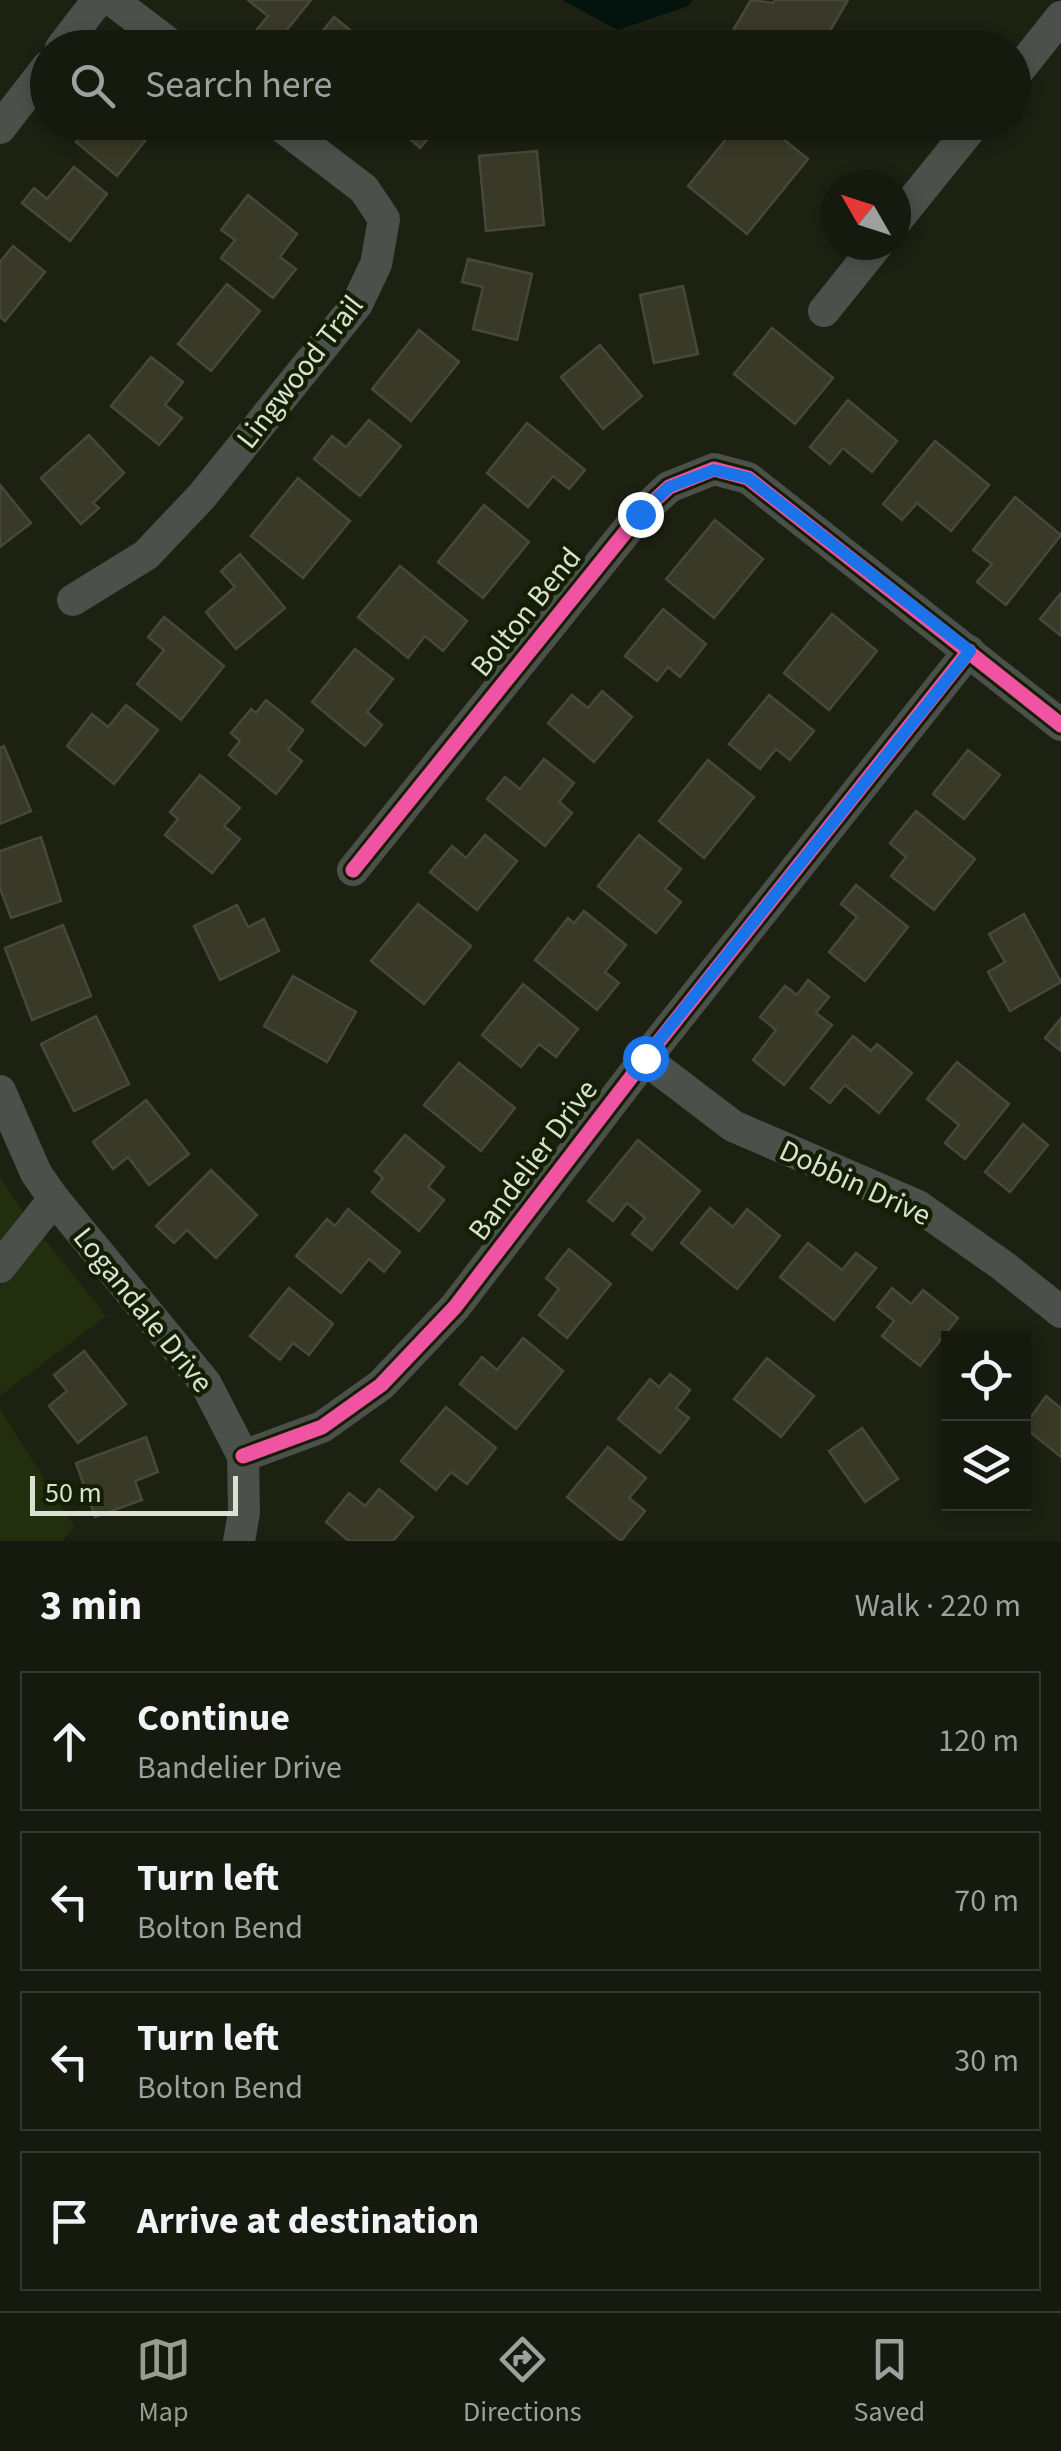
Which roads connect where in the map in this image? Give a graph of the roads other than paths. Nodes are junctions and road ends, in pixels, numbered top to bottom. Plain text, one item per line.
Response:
1 (98, 0) edge
2 (112, 0) edge
3 (1061, 17) edge
4 (75, 30) edge
5 (152, 30) edge
6 (1031, 55) edge
7 (30, 89) edge
8 (0, 128) edge
9 (300, 140) edge
10 (961, 140) edge
11 (911, 202) edge
12 (865, 260) edge
13 (824, 310) dead end
14 (73, 600) dead end
15 (970, 651) junction
16 (1061, 726) edge
17 (353, 870) dead end
18 (645, 1058) junction
19 (0, 1092) edge
20 (54, 1199) junction
21 (0, 1268) edge
22 (1061, 1312) edge
23 (243, 1456) junction
24 (239, 1541) edge

1 - 4 street
2 - 5 street
3 - 6 street
7 - 8 street
9 - 14 street, Lingwood Trail
10 - 11 street
12 - 13 street
15 - 16 street, Bolton Bend
15 - 17 street, Bolton Bend
15 - 18 street, Bandelier Drive
18 - 22 street, Dobbin Drive
18 - 23 street, Bandelier Drive
19 - 20 street, Logandale Drive
20 - 21 street
20 - 23 street, Logandale Drive
23 - 24 street, Logandale Drive

